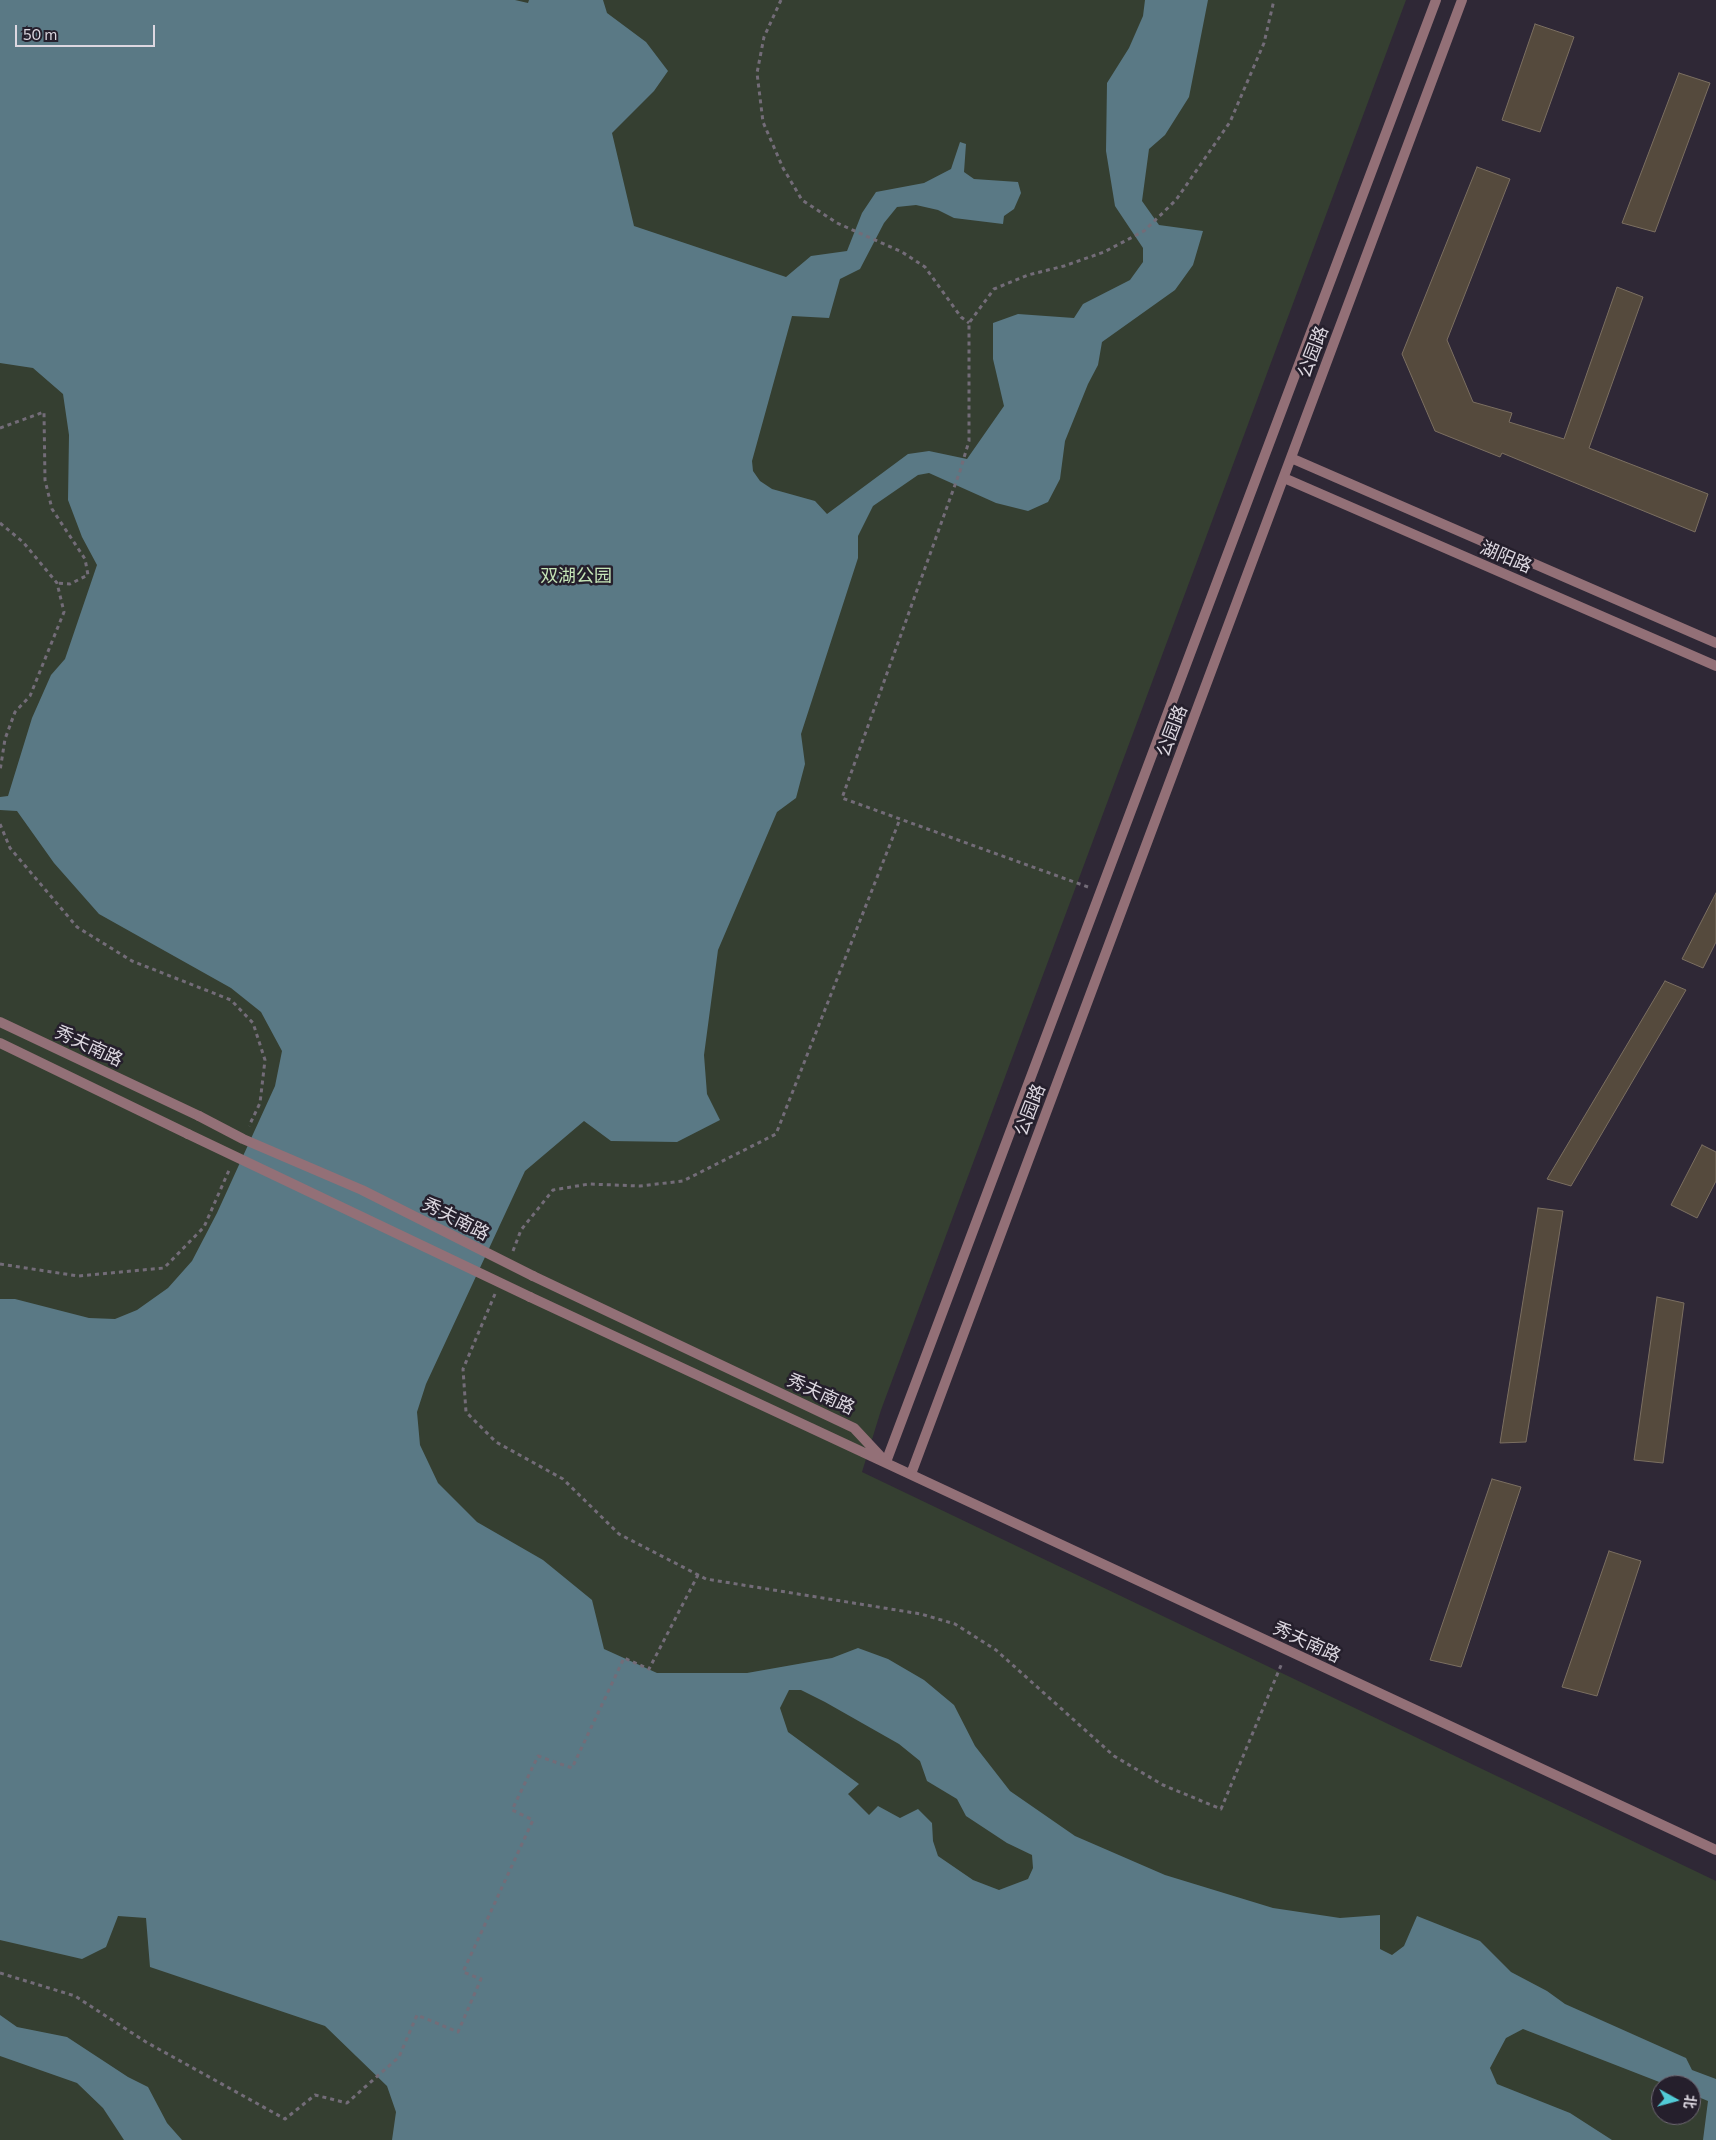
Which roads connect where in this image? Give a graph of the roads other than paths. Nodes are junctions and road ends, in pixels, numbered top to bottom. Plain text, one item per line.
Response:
1 (1436, 0) edge
2 (1462, 0) edge
3 (1291, 458) junction
4 (1284, 478) junction
5 (1716, 643) edge
6 (1716, 666) edge
7 (0, 1022) edge
8 (0, 1043) edge
9 (886, 1462) junction
10 (911, 1474) junction
11 (1716, 1850) edge

1 - 9 street, 公园路
2 - 3 street, 公园路
3 - 4 street, 公园路
3 - 5 street, 湖阳路
4 - 6 street, 湖阳路
4 - 10 street, 公园路
7 - 9 street, 秀夫南路, bridge
8 - 9 street, 秀夫南路, bridge
9 - 10 street, 秀夫南路
10 - 11 street, 秀夫南路

